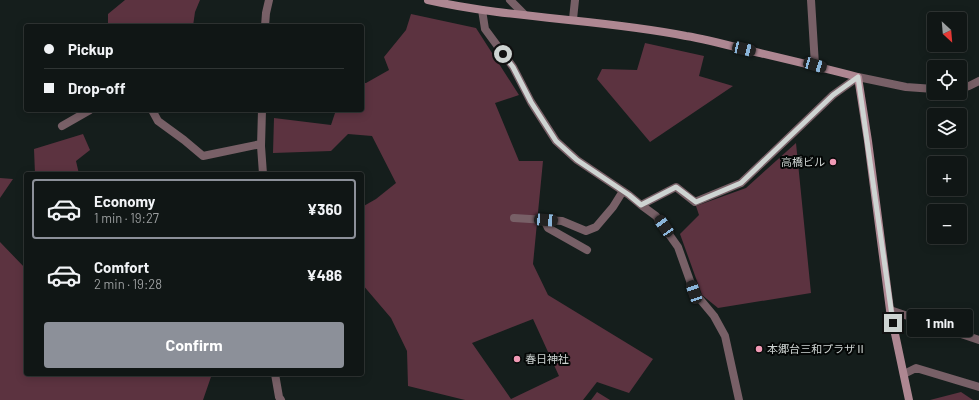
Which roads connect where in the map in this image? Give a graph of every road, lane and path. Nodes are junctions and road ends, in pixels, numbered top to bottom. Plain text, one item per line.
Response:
1 (269, 0) edge
2 (428, 0) edge
3 (510, 0) edge
4 (575, 0) edge
5 (811, 0) edge
6 (482, 10) junction
7 (524, 14) junction
8 (573, 19) junction
9 (265, 24) edge
10 (815, 65) junction
11 (858, 77) junction
12 (979, 81) edge
13 (967, 87) edge
14 (927, 88) edge
15 (86, 112) edge
16 (153, 112) edge
17 (262, 112) edge
18 (62, 126) dead end
19 (261, 144) junction
20 (263, 172) edge
21 (623, 190) junction
22 (641, 205) junction
23 (514, 218) dead end
24 (544, 220) junction
25 (587, 250) dead end
26 (890, 310) junction
27 (979, 340) edge
28 (904, 374) junction
29 (275, 376) edge
30 (979, 386) edge
31 (278, 399) edge
32 (740, 400) edge
33 (909, 400) edge

1 - 9 street
2 - 6 street
3 - 7 street
4 - 8 street
5 - 10 street
6 - 7 street
6 - 21 street
7 - 8 street
8 - 10 street
10 - 11 street
11 - 14 street
11 - 22 street
11 - 26 street
12 - 13 street
15 - 18 street
16 - 19 street
17 - 19 street
19 - 20 street
21 - 22 street
21 - 24 street
22 - 32 street
23 - 24 street
24 - 25 street
26 - 27 street
26 - 28 street
28 - 30 street
28 - 33 street
29 - 31 street

